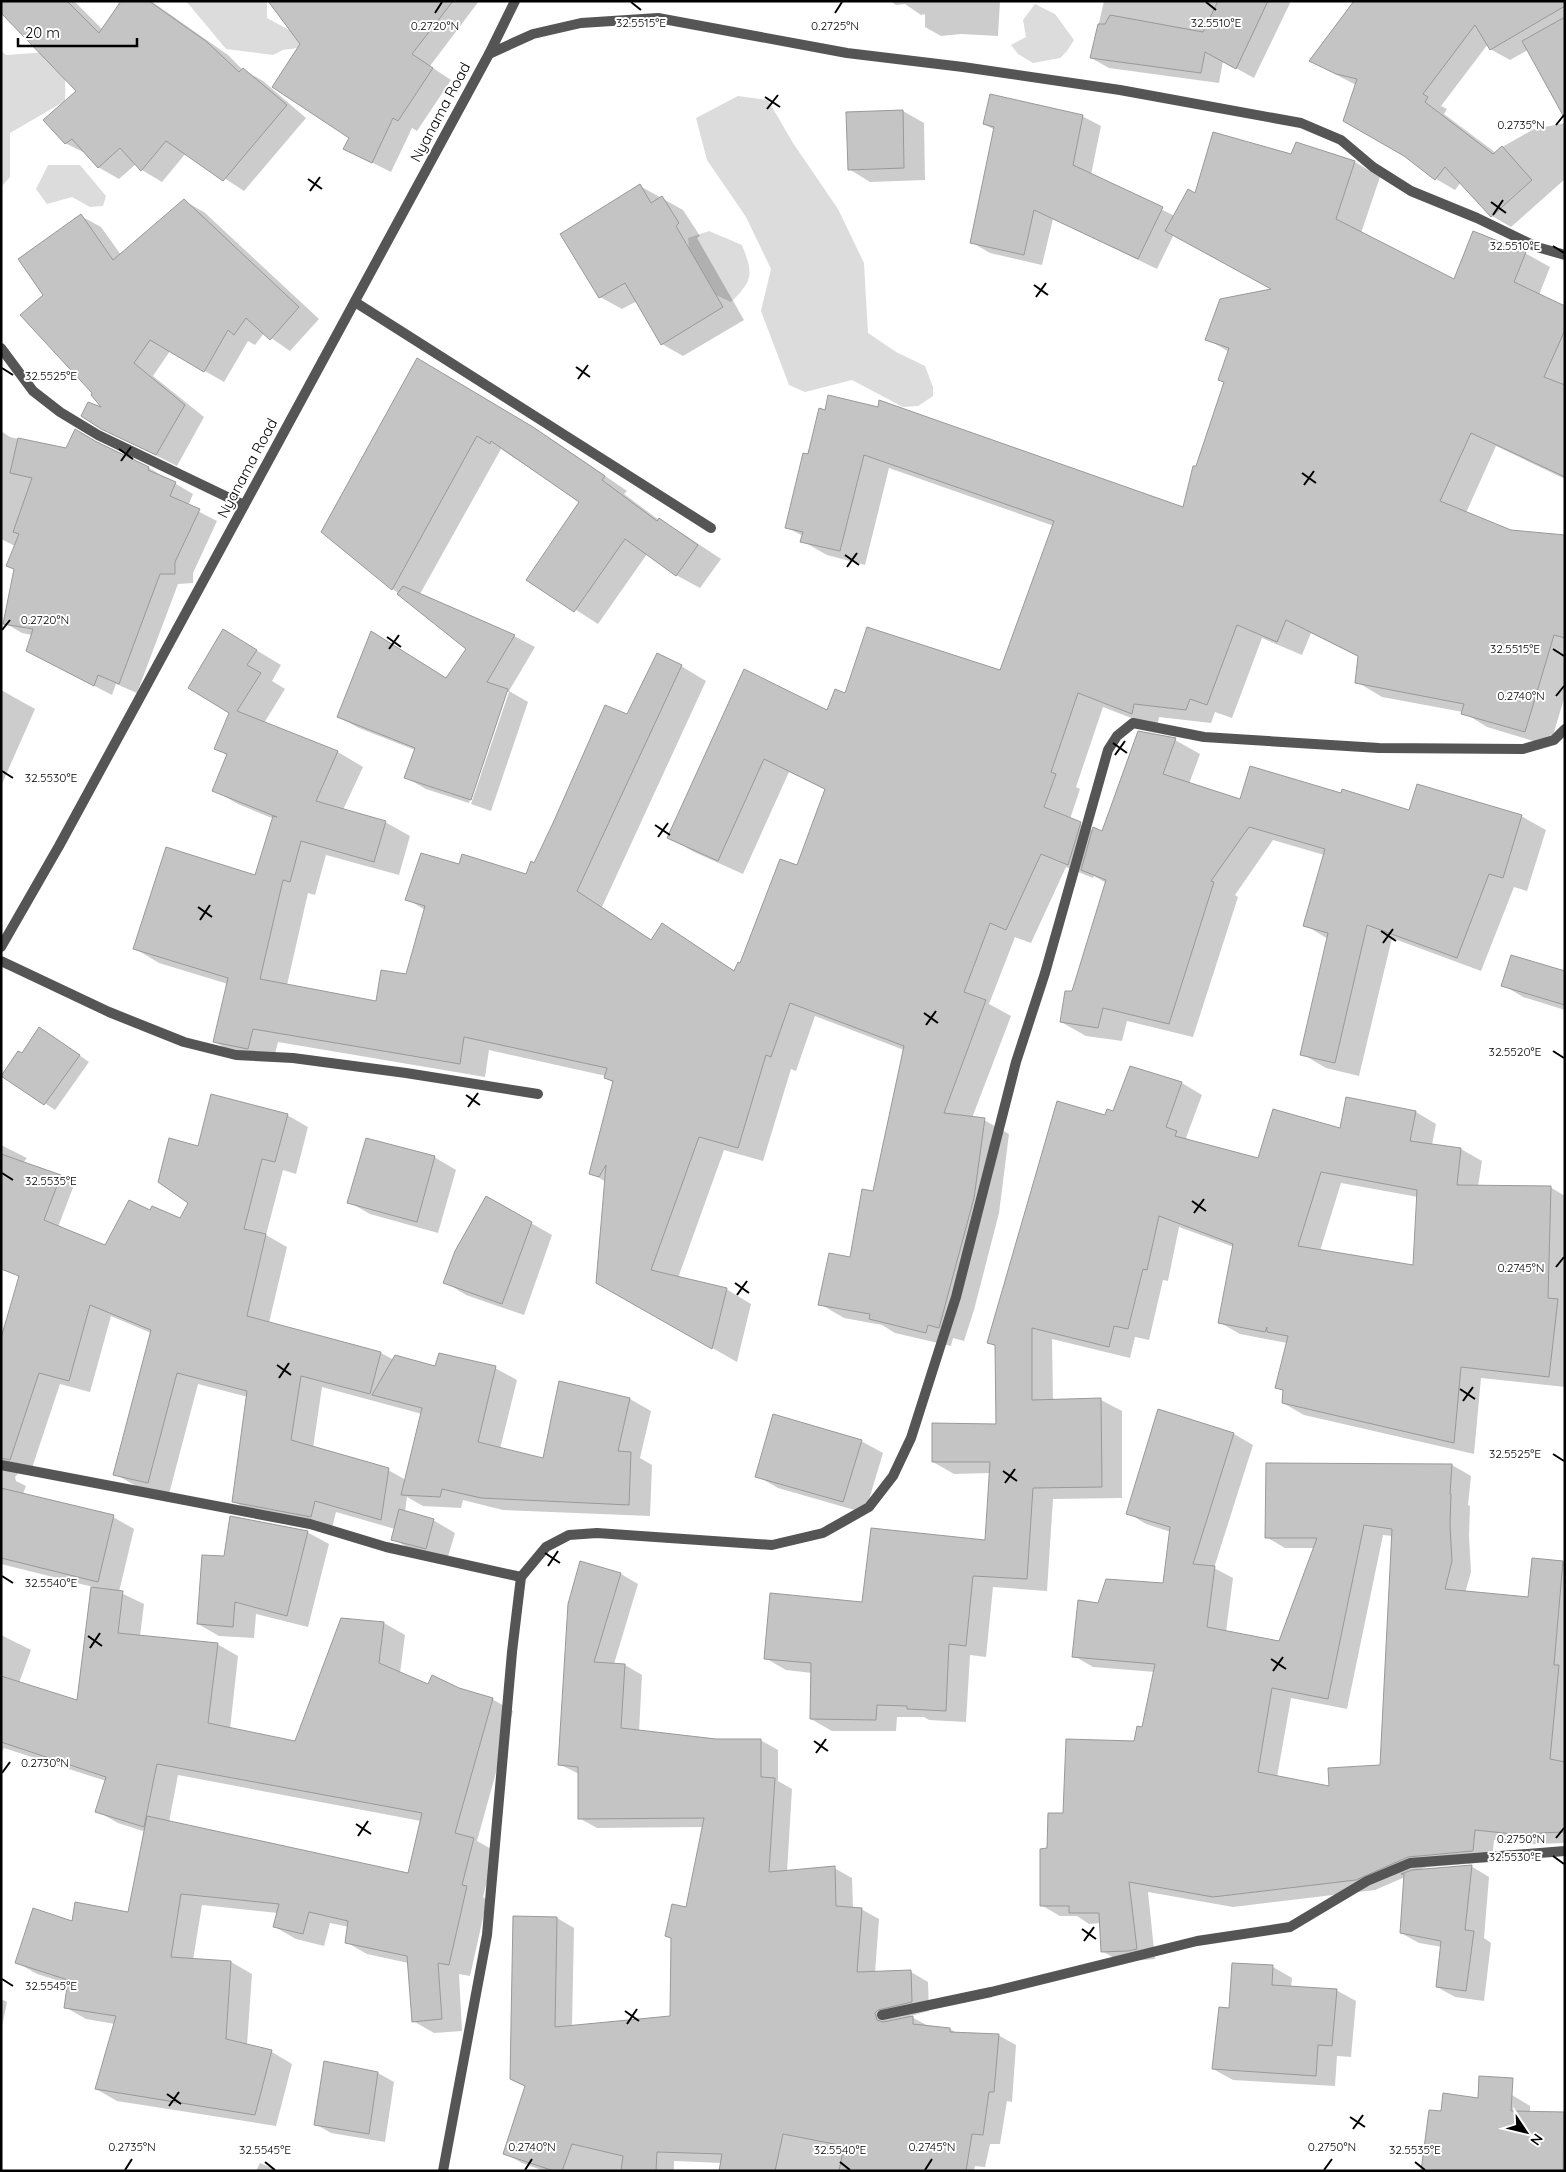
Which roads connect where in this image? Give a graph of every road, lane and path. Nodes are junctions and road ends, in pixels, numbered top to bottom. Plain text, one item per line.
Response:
1 (515, 1) edge
2 (489, 54) junction
3 (1565, 255) edge
4 (355, 302) junction
5 (1, 348) edge
6 (244, 505) junction
7 (711, 528) dead end
8 (1565, 729) edge
9 (1, 947) edge
10 (1, 961) edge
11 (538, 1094) dead end
12 (1, 1465) edge
13 (521, 1577) junction
14 (1565, 1852) edge
15 (882, 2015) dead end
16 (442, 2171) edge

1 - 2 street, Nyanama Road
2 - 3 street
2 - 4 street, Nyanama Road
4 - 6 street, Nyanama Road
4 - 7 street
5 - 6 street
6 - 9 street, Nyanama Road
8 - 13 street
10 - 11 street
12 - 13 street
13 - 16 street
14 - 15 street

